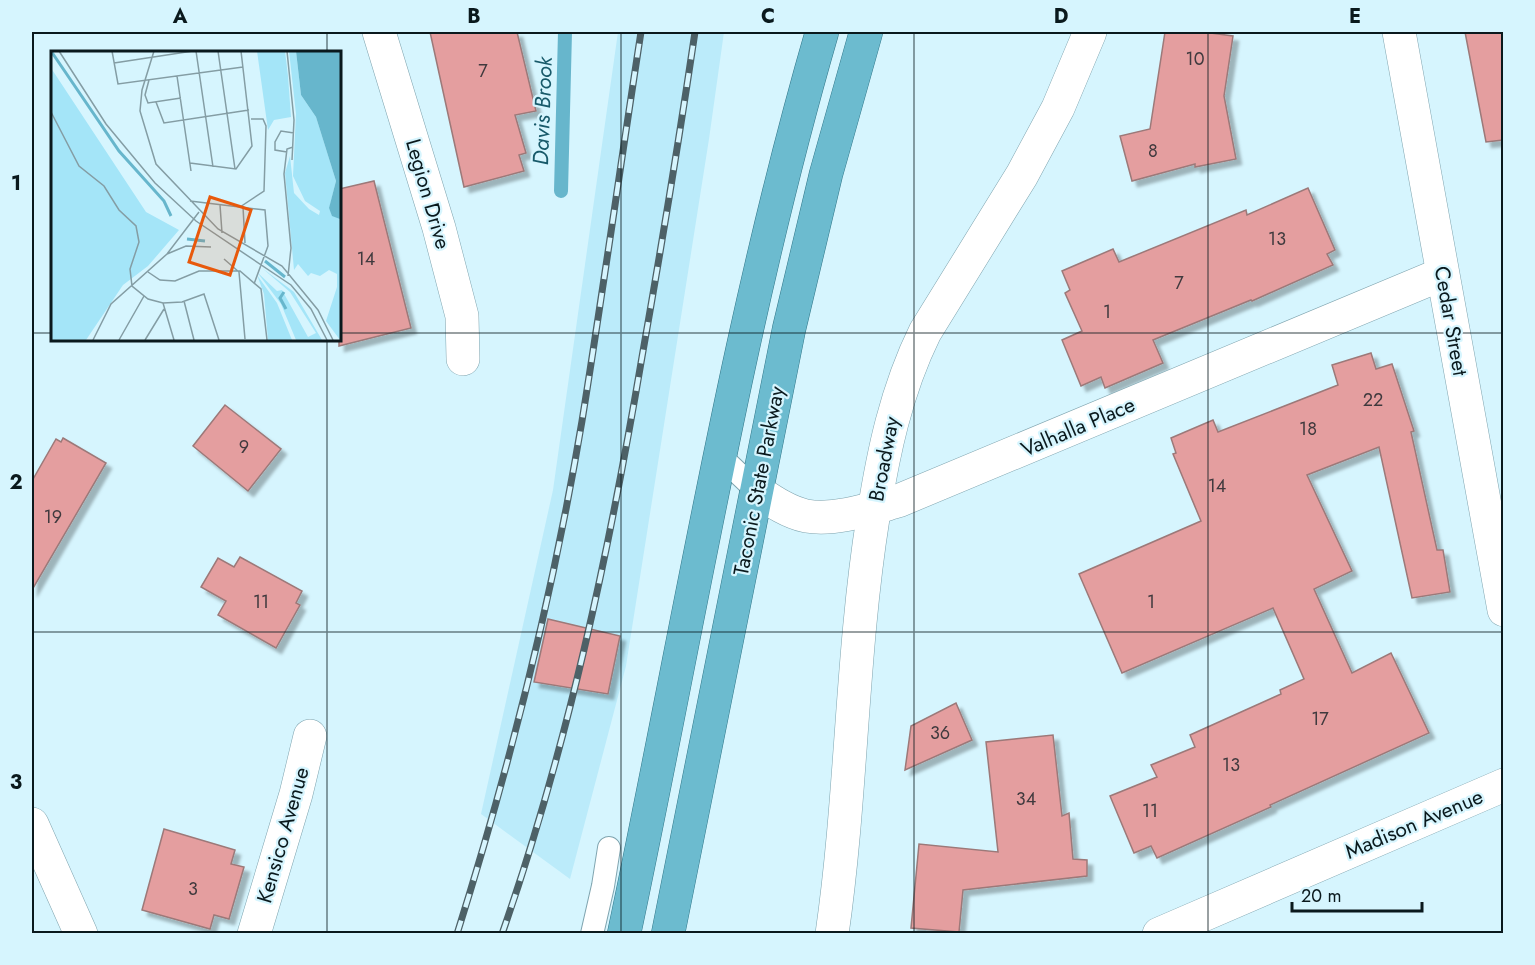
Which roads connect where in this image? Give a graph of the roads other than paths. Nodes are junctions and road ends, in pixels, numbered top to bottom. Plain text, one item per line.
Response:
1 (379, 32) edge
2 (822, 32) edge
3 (866, 32) edge
4 (1090, 32) edge
5 (1399, 32) edge
6 (1442, 274) junction
7 (463, 359) dead end
8 (720, 456) junction
9 (757, 491) junction
10 (875, 507) junction
11 (1503, 610) edge
12 (310, 736) dead end
13 (1503, 785) edge
14 (32, 824) edge
15 (609, 848) dead end
16 (81, 933) edge
17 (254, 933) edge
18 (592, 933) edge
19 (624, 933) edge
20 (668, 933) edge
21 (832, 933) edge
22 (1160, 933) edge

1 - 7 street, Legion Drive
2 - 8 highway, Taconic State Parkway
3 - 9 highway, Taconic State Parkway
4 - 10 street, Broadway
5 - 6 street, Cedar Street
6 - 10 street, Valhalla Place
6 - 11 street, Cedar Street
8 - 9 lane, Valhalla Place
8 - 19 highway, Taconic State Parkway
9 - 10 street, Valhalla Place
9 - 20 highway, Taconic State Parkway
10 - 21 street, Broadway
12 - 17 street, Kensico Avenue
13 - 22 street, Madison Avenue
14 - 16 street
15 - 18 lane

